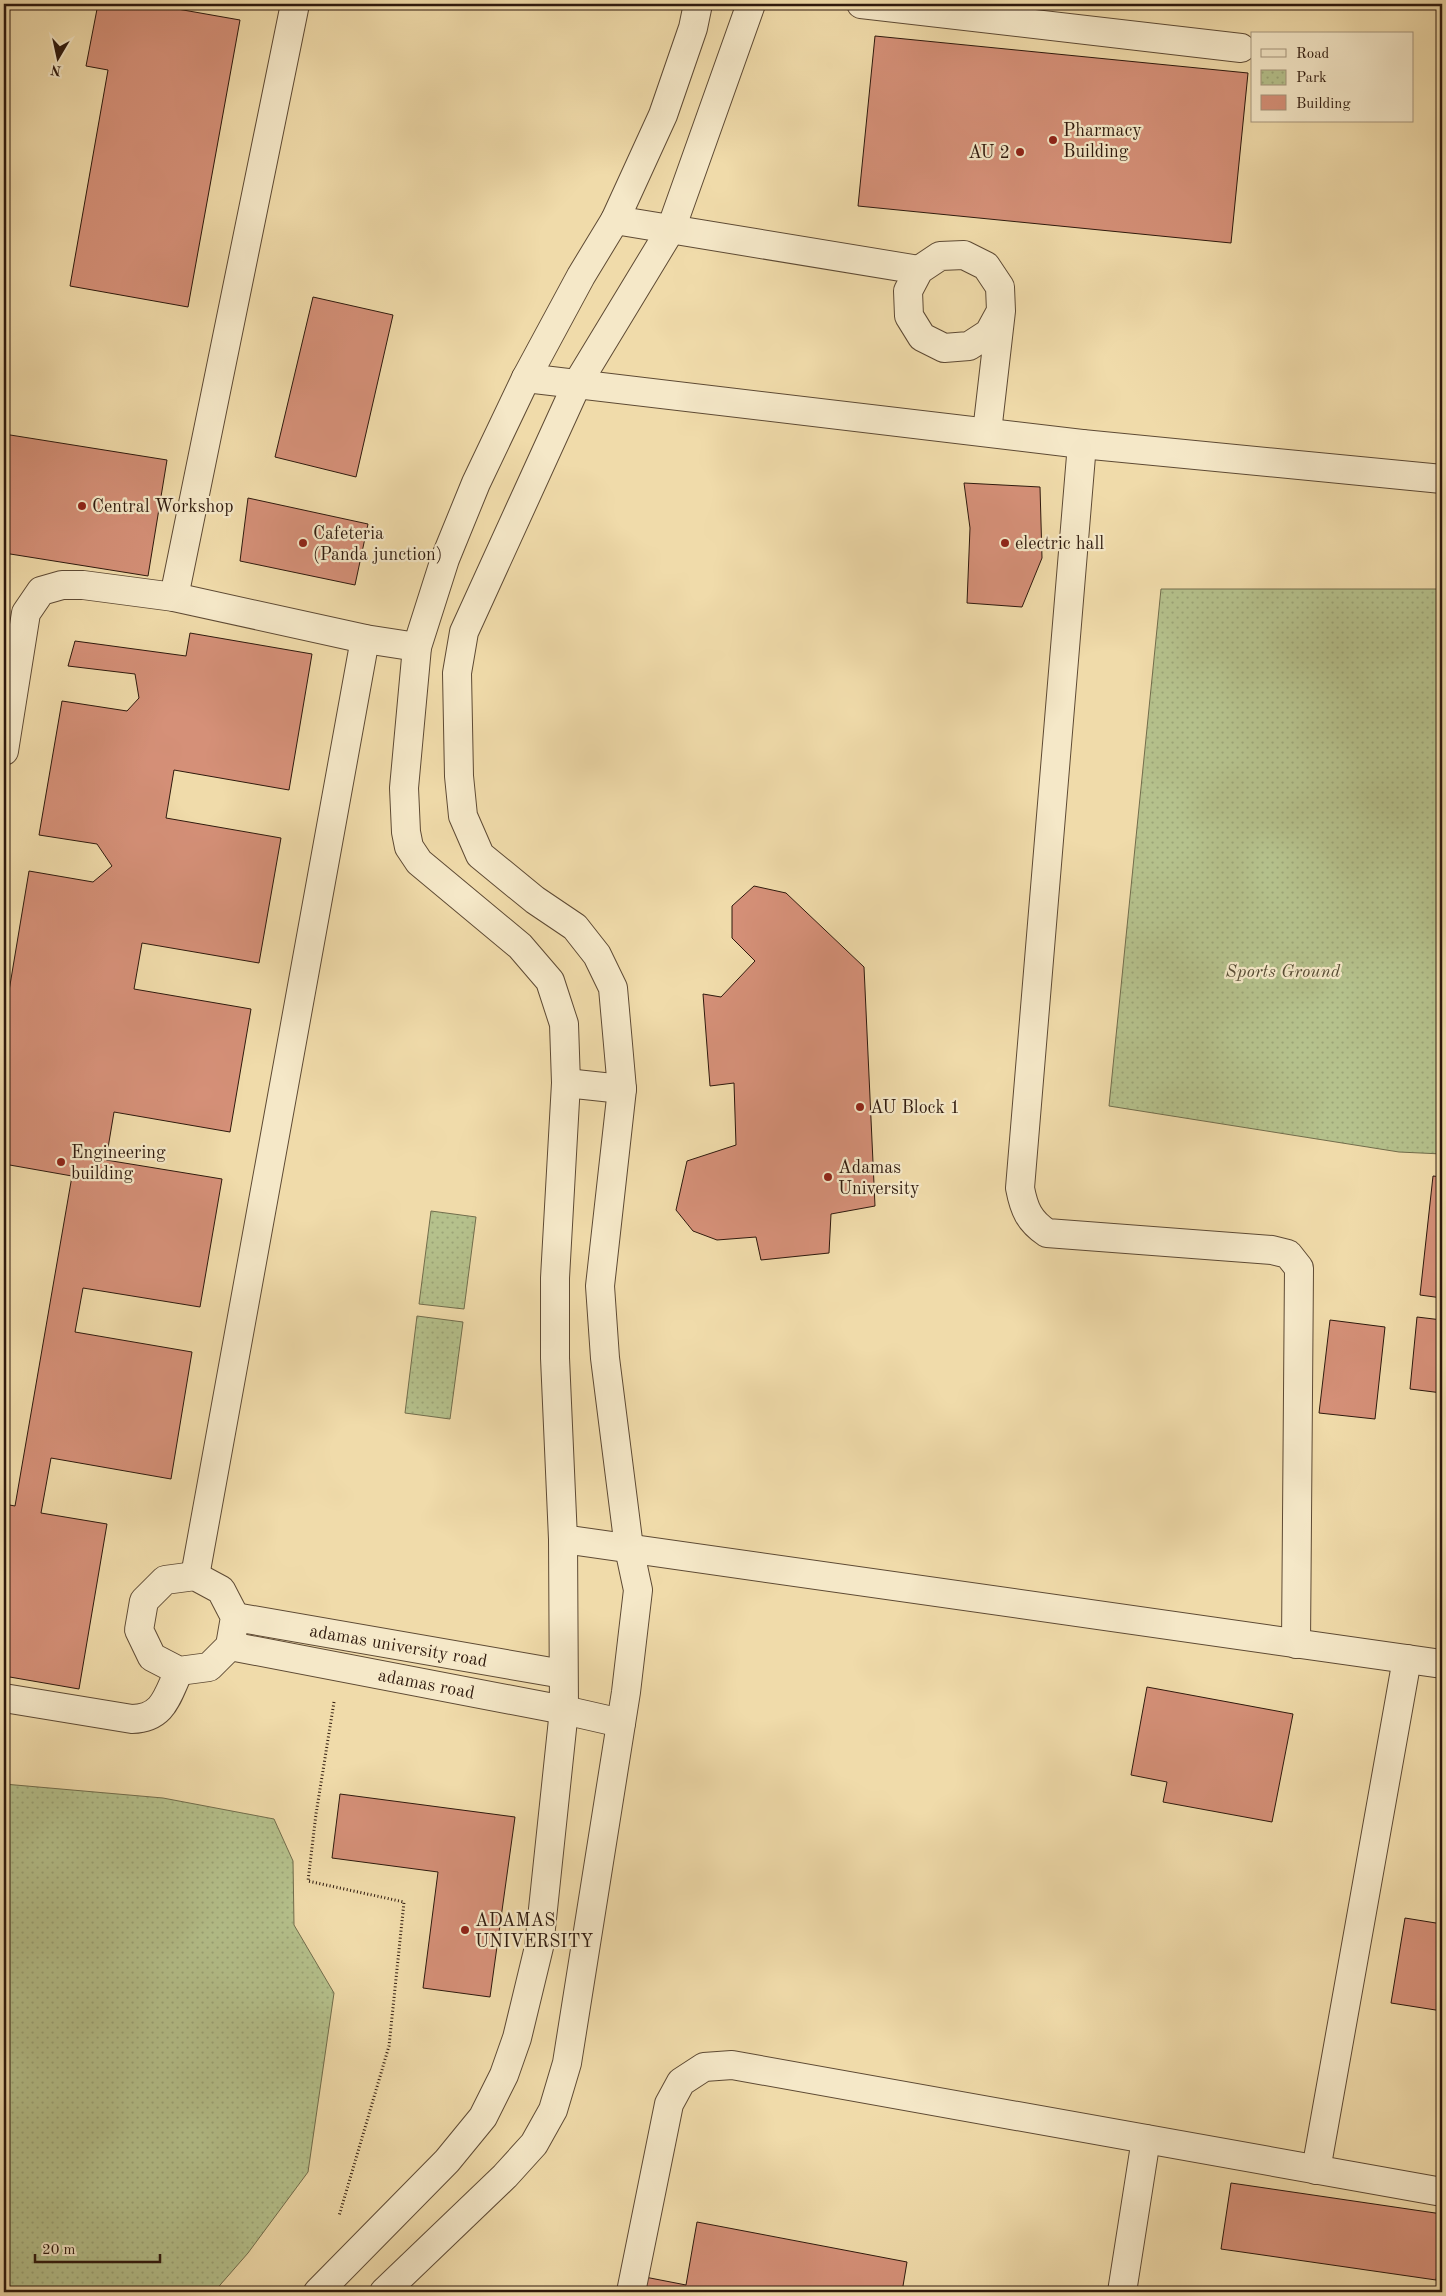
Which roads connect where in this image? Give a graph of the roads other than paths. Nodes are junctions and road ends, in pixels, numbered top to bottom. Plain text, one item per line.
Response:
1 (295, 4) edge
2 (698, 4) edge
3 (752, 4) edge
4 (861, 4) edge
5 (1241, 48) dead end
6 (615, 220) junction
7 (671, 229) junction
8 (919, 270) junction
9 (1001, 311) junction
10 (526, 378) junction
11 (577, 384) junction
12 (987, 432) junction
13 (1082, 444) junction
14 (1442, 478) edge
15 (174, 597) junction
16 (365, 639) junction
17 (417, 647) junction
18 (4, 750) edge
19 (566, 1083) junction
20 (622, 1089) junction
21 (563, 1539) junction
22 (629, 1548) junction
23 (195, 1576) junction
24 (235, 1617) junction
25 (1296, 1644) junction
26 (230, 1646) junction
27 (1407, 1659) junction
28 (1442, 1664) edge
29 (179, 1671) junction
30 (563, 1674) junction
31 (4, 1698) edge
32 (564, 1710) junction
33 (621, 1723) junction
34 (1146, 2139) junction
35 (1316, 2170) junction
36 (1442, 2192) edge
37 (318, 2292) edge
38 (384, 2292) edge
39 (631, 2292) edge
40 (1122, 2292) edge

1 - 15 street
2 - 6 street
3 - 7 street
4 - 5 street
6 - 7 street
6 - 10 street
7 - 8 street
7 - 11 street
8 - 9 street
8 - 9 street
9 - 12 street
10 - 11 street
10 - 17 street
11 - 12 street
11 - 20 street
12 - 13 street
13 - 14 street
13 - 25 street
15 - 16 street
15 - 18 street
16 - 17 street
16 - 23 street
17 - 19 street
19 - 20 street
19 - 21 street
20 - 22 street
21 - 22 street
21 - 30 street
22 - 25 street
22 - 33 street
23 - 24 street
23 - 29 street
24 - 26 street
24 - 30 street, adamas university road
25 - 27 street
26 - 29 street
26 - 32 street, adamas road
27 - 28 street
27 - 35 street
29 - 31 street
30 - 32 street
32 - 33 street, adamas road
32 - 37 street
33 - 38 street
34 - 35 street
34 - 39 street
34 - 40 street
35 - 36 street

